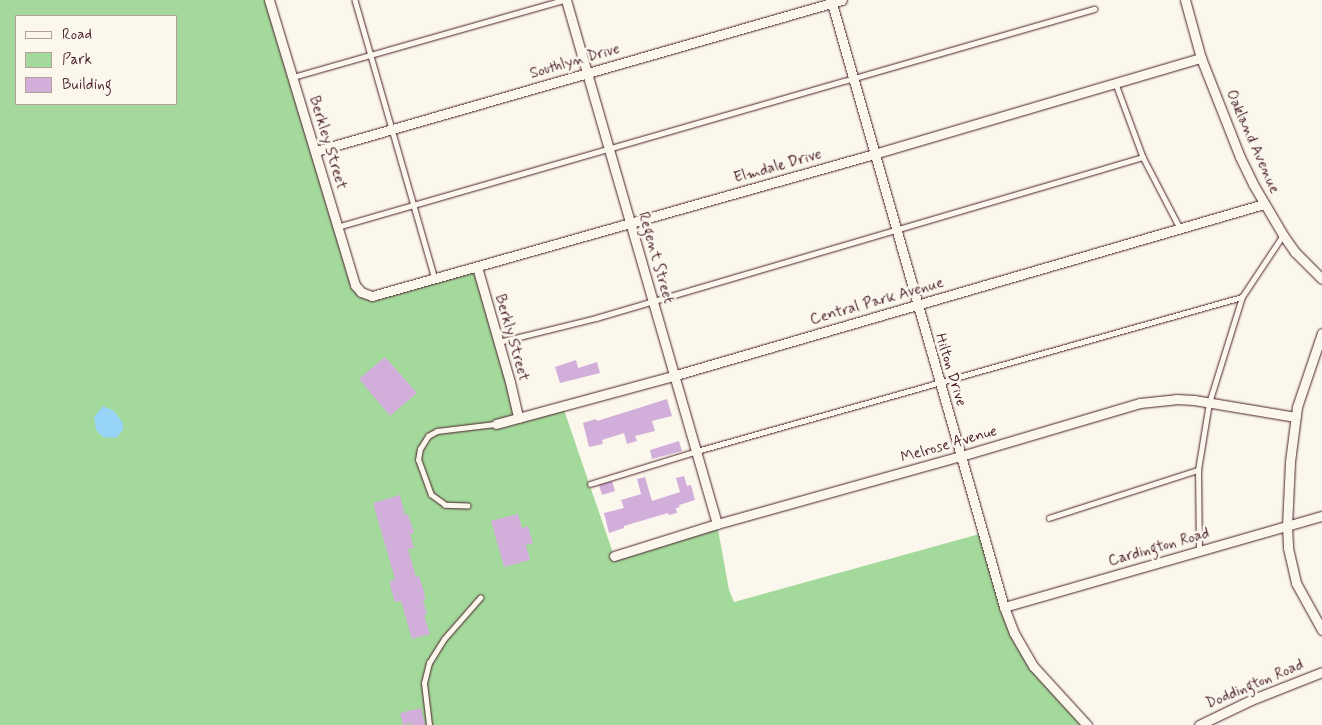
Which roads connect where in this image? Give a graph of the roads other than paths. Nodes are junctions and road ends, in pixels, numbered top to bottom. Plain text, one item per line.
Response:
1 (269, 0) edge
2 (355, 0) edge
3 (565, 0) edge
4 (842, 0) edge
5 (1185, 0) edge
6 (832, 1) edge
7 (1094, 9) dead end
8 (370, 55) junction
9 (1202, 58) junction
10 (588, 73) junction
11 (293, 77) junction
12 (854, 79) junction
13 (1116, 84) junction
14 (390, 130) junction
15 (610, 149) junction
16 (316, 151) junction
17 (874, 154) junction
18 (1143, 157) junction
19 (1264, 204) junction
20 (413, 205) junction
21 (630, 223) junction
22 (336, 227) junction
23 (1181, 229) junction
24 (896, 230) junction
25 (1283, 236) junction
26 (477, 267) junction
27 (435, 279) junction
28 (1322, 279) edge
29 (361, 292) joint
30 (1242, 297) junction
31 (653, 300) junction
32 (917, 305) junction
33 (1322, 333) edge
34 (499, 342) junction
35 (676, 375) junction
36 (940, 383) junction
37 (1210, 403) junction
38 (1296, 417) junction
39 (518, 418) junction
40 (496, 424) joint
41 (697, 451) junction
42 (961, 456) junction
43 (1198, 470) junction
44 (590, 484) dead end
45 (468, 506) dead end
46 (1322, 516) edge
47 (1049, 518) dead end
48 (717, 524) junction
49 (1287, 526) junction
50 (1199, 551) junction
51 (614, 556) dead end
52 (480, 598) dead end
53 (1004, 607) junction
54 (1322, 630) edge
55 (1322, 672) edge
56 (429, 725) edge
57 (1087, 725) edge
58 (1199, 725) edge

1 - 11 street, Berkley Street
2 - 8 lane
3 - 8 lane
3 - 10 street, Regent Street
4 - 6 street, Southlyn Drive
5 - 9 street, Oakland Avenue
6 - 10 street, Southlyn Drive
6 - 12 street, Hilton Drive
7 - 12 lane
8 - 11 lane
8 - 14 lane
9 - 13 street, Elmdale Drive
9 - 19 street, Oakland Avenue
10 - 14 street, Southlyn Drive
10 - 15 street, Regent Street
11 - 16 street, Berkley Street
12 - 15 lane
12 - 17 street, Hilton Drive
13 - 17 street, Elmdale Drive
13 - 18 lane
14 - 16 street, Southlyn Drive
14 - 20 lane
15 - 20 lane
15 - 21 street, Regent Street
16 - 22 street, Berkley Street
17 - 21 street, Elmdale Drive
17 - 24 street, Hilton Drive
18 - 23 lane
18 - 24 lane
19 - 23 street, Central Park Avenue
19 - 25 street, Oakland Avenue
20 - 22 lane
20 - 27 lane
21 - 26 street, Elmdale Drive
21 - 31 street, Regent Street
22 - 29 street, Berkley Street
23 - 32 street, Central Park Avenue
24 - 31 lane
24 - 32 street, Hilton Drive
25 - 28 street, Oakland Avenue
25 - 30 lane
26 - 27 street, Elmdale Drive
26 - 34 street, Berkly Street
27 - 29 street, Elmdale Drive
30 - 36 lane
30 - 37 lane
31 - 34 lane
31 - 35 street, Regent Street
32 - 35 street, Central Park Avenue
32 - 36 street, Hilton Drive
33 - 38 street
34 - 39 street, Berkly Street
35 - 39 street, Central Park Avenue
35 - 41 street, Regent Street
36 - 41 lane
36 - 42 street, Hilton Drive
37 - 38 street, Melrose Avenue
37 - 42 street, Melrose Avenue
37 - 43 lane
38 - 49 street
39 - 40 street, Central Park Avenue
40 - 45 lane
41 - 44 lane
41 - 48 street, Regent Street
42 - 48 street, Melrose Avenue
42 - 53 street, Hilton Drive
43 - 47 lane
43 - 50 lane
46 - 49 street, Cardington Road
48 - 51 street, Melrose Avenue
49 - 50 street, Cardington Road
49 - 54 street
50 - 53 street, Cardington Road
52 - 56 lane
53 - 57 street, Hilton Drive
55 - 58 street, Doddington Road

